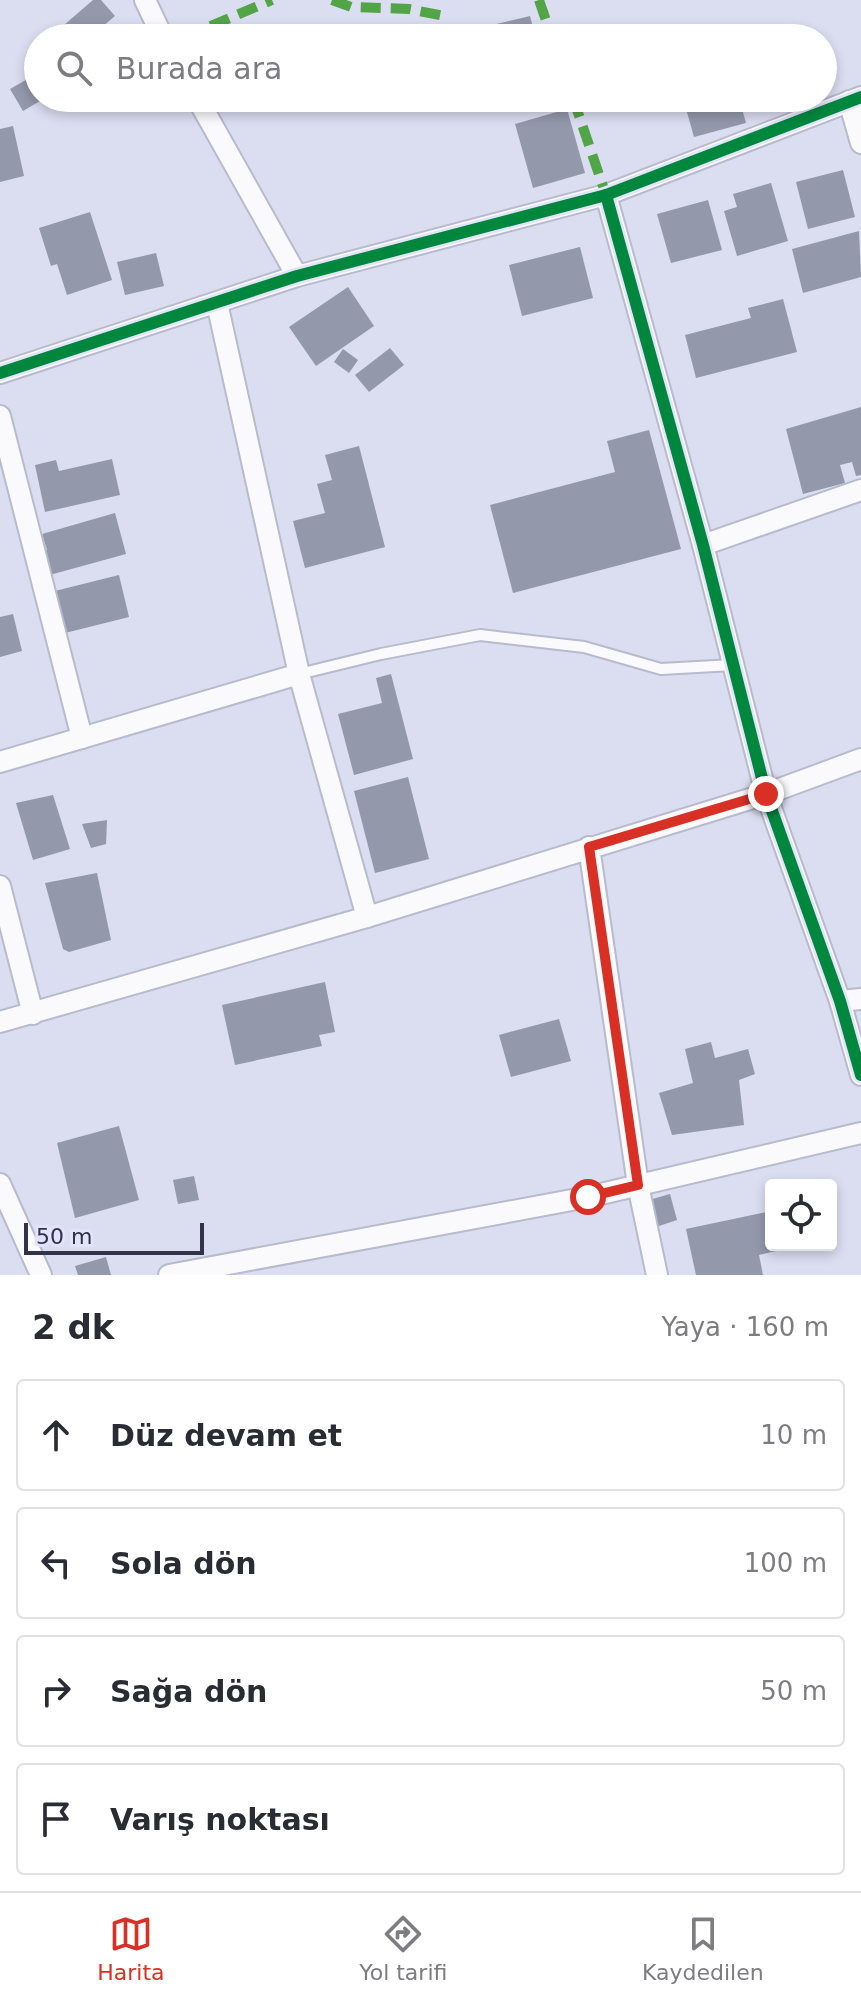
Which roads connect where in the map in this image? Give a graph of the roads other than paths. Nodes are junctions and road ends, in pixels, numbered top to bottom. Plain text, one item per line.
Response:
1 (145, 0) edge
2 (156, 24) edge
3 (855, 99) edge
4 (205, 112) edge
5 (821, 112) edge
6 (861, 143) edge
7 (606, 195) junction
8 (297, 276) junction
9 (217, 303) junction
10 (0, 373) edge
11 (0, 416) edge
12 (861, 490) edge
13 (703, 545) junction
14 (733, 665) junction
15 (299, 674) junction
16 (82, 738) junction
17 (861, 759) edge
18 (0, 762) edge
19 (766, 794) junction
20 (589, 847) junction
21 (0, 886) edge
22 (367, 917) junction
23 (861, 999) edge
24 (840, 1001) junction
25 (33, 1014) junction
26 (0, 1022) edge
27 (861, 1075) edge
28 (861, 1133) edge
29 (0, 1184) edge
30 (638, 1185) junction
31 (41, 1275) edge
32 (169, 1275) edge
33 (657, 1275) edge

1 - 2 street
3 - 6 street
4 - 8 street
5 - 7 street
7 - 8 street
7 - 13 street
8 - 9 street
9 - 10 street
9 - 15 street
11 - 16 street
12 - 13 street
13 - 14 street
14 - 15 lane
14 - 19 street
15 - 16 street
15 - 22 street
16 - 18 street
17 - 19 street
19 - 20 street
19 - 24 street
20 - 22 street
20 - 30 street
21 - 25 street
22 - 25 street
23 - 24 street
24 - 27 street
25 - 26 street
28 - 30 street
29 - 31 street
30 - 32 street
30 - 33 street

